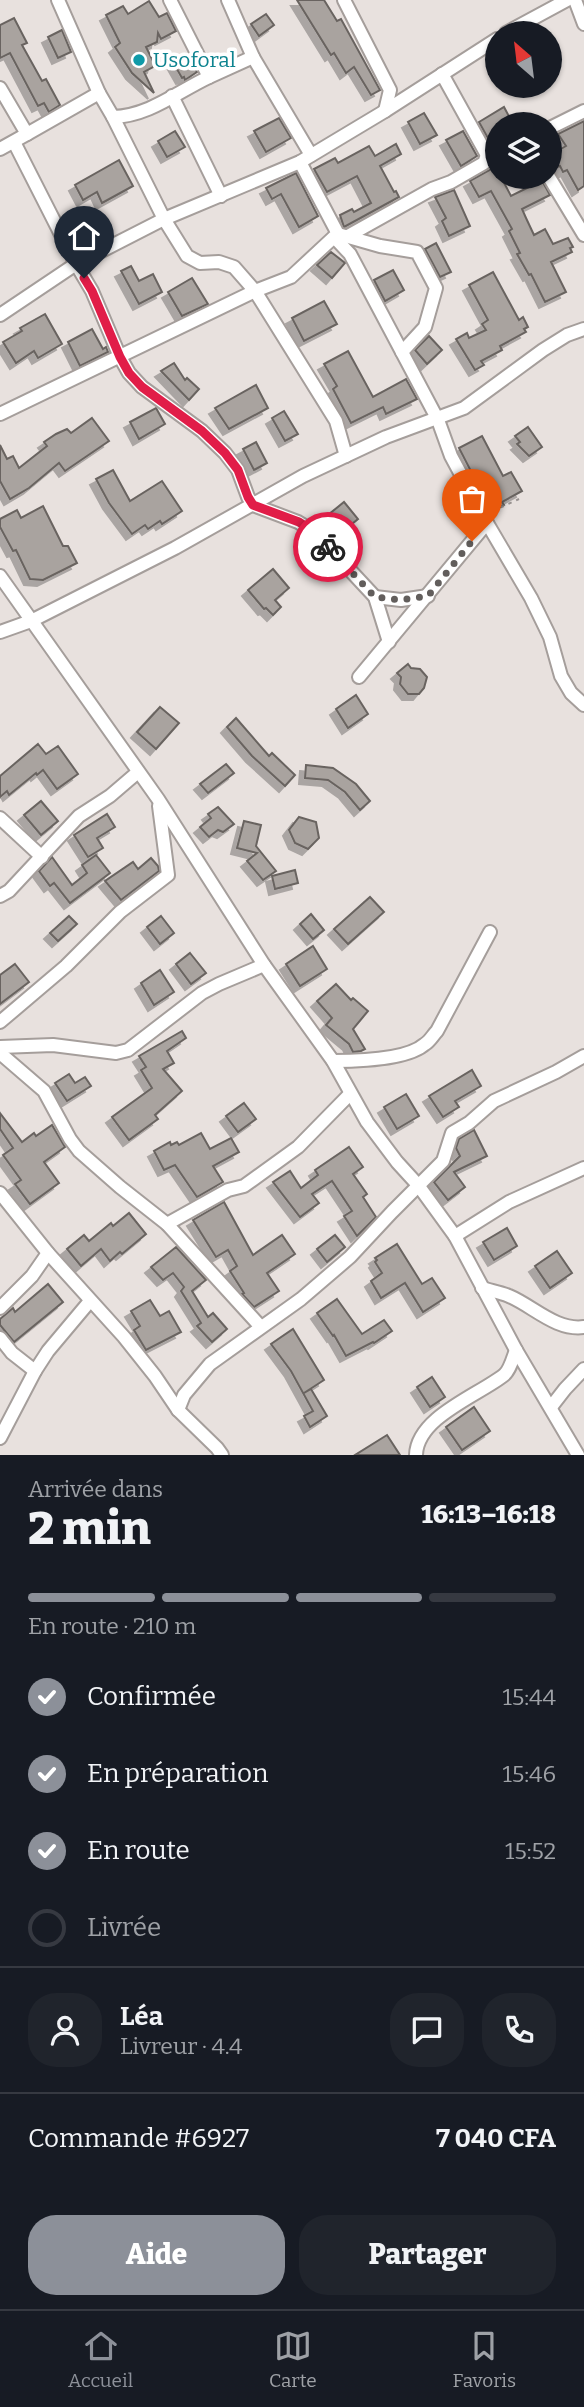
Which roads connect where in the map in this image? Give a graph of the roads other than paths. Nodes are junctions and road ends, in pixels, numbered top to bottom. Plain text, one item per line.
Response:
1 (58, 0) edge
2 (170, 0) edge
3 (228, 0) edge
4 (344, 0) edge
5 (567, 0) edge
6 (575, 0) edge
7 (528, 21) edge
8 (584, 24) edge
9 (485, 47) edge
10 (253, 57) junction
11 (442, 74) junction
12 (209, 77) junction
13 (0, 88) edge
14 (99, 93) junction
15 (172, 96) junction
16 (385, 111) junction
17 (584, 111) edge
18 (113, 117) junction
19 (562, 122) edge
20 (27, 134) junction
21 (14, 142) junction
22 (485, 142) edge
23 (0, 149) edge
24 (306, 158) junction
25 (485, 162) edge
26 (556, 189) edge
27 (221, 196) junction
28 (164, 219) junction
29 (584, 235) edge
30 (348, 236) junction
31 (76, 264) junction
32 (255, 291) junction
33 (0, 315) edge
34 (584, 329) edge
35 (402, 352) junction
36 (120, 357) junction
37 (0, 414) edge
38 (438, 419) junction
39 (346, 456) junction
40 (253, 505) junction
41 (485, 519) junction
42 (0, 576) edge
43 (428, 596) junction
44 (375, 597) junction
45 (31, 621) junction
46 (0, 632) edge
47 (389, 642) junction
48 (359, 677) dead end
49 (584, 705) edge
50 (138, 772) junction
51 (158, 799) junction
52 (0, 817) edge
53 (41, 857) junction
54 (0, 896) edge
55 (491, 932) dead end
56 (264, 965) junction
57 (0, 1022) edge
58 (0, 1047) edge
59 (0, 1053) edge
60 (584, 1056) edge
61 (333, 1061) junction
62 (351, 1094) junction
63 (584, 1168) edge
64 (418, 1185) junction
65 (0, 1193) edge
66 (167, 1224) junction
67 (455, 1236) junction
68 (48, 1253) junction
69 (482, 1288) junction
70 (90, 1301) junction
71 (0, 1308) edge
72 (260, 1326) junction
73 (584, 1327) edge
74 (0, 1338) edge
75 (516, 1350) junction
76 (584, 1369) edge
77 (35, 1371) junction
78 (507, 1373) junction
79 (534, 1381) junction
80 (551, 1408) junction
81 (178, 1410) junction
82 (6, 1416) edge
83 (0, 1438) edge
84 (222, 1455) edge
85 (416, 1455) edge
86 (579, 1455) edge

1 - 14 street
2 - 12 street
3 - 10 street
4 - 16 street
5 - 7 street
6 - 8 street
9 - 11 street
10 - 12 street
10 - 24 street
11 - 16 street
11 - 22 street
12 - 15 street
13 - 20 street
14 - 18 street
14 - 20 street
15 - 18 street
15 - 27 street
16 - 24 street
17 - 19 street
18 - 28 street
20 - 21 street
21 - 23 street
21 - 31 street
24 - 27 street
24 - 30 street
25 - 30 street
26 - 29 street
27 - 28 street
28 - 31 street
28 - 32 street
30 - 35 street
31 - 33 street
31 - 36 street
32 - 35 street
32 - 36 street
32 - 39 street
34 - 38 street
35 - 38 street
36 - 37 street
36 - 40 street
38 - 39 street
38 - 41 street
39 - 40 street
40 - 44 street
40 - 45 street
41 - 43 street
41 - 49 street
42 - 45 street
43 - 44 street
43 - 47 street
44 - 47 street
45 - 46 street
45 - 50 street
47 - 48 street
50 - 51 street
50 - 53 street
51 - 56 street
51 - 57 street
52 - 53 street
53 - 54 street
55 - 61 street
56 - 58 street
56 - 61 street
59 - 66 street
60 - 64 street
61 - 62 street
62 - 64 street
62 - 66 street
63 - 67 street
64 - 67 street
64 - 72 street
65 - 68 street
66 - 72 street
67 - 69 street
68 - 70 street
68 - 71 street
69 - 73 street
69 - 75 street
70 - 77 street
70 - 81 street
72 - 81 street
74 - 77 street
75 - 78 street
75 - 79 street
76 - 80 street
77 - 82 street
78 - 79 street
78 - 85 street
79 - 80 street
80 - 86 street
81 - 84 street
82 - 83 street

